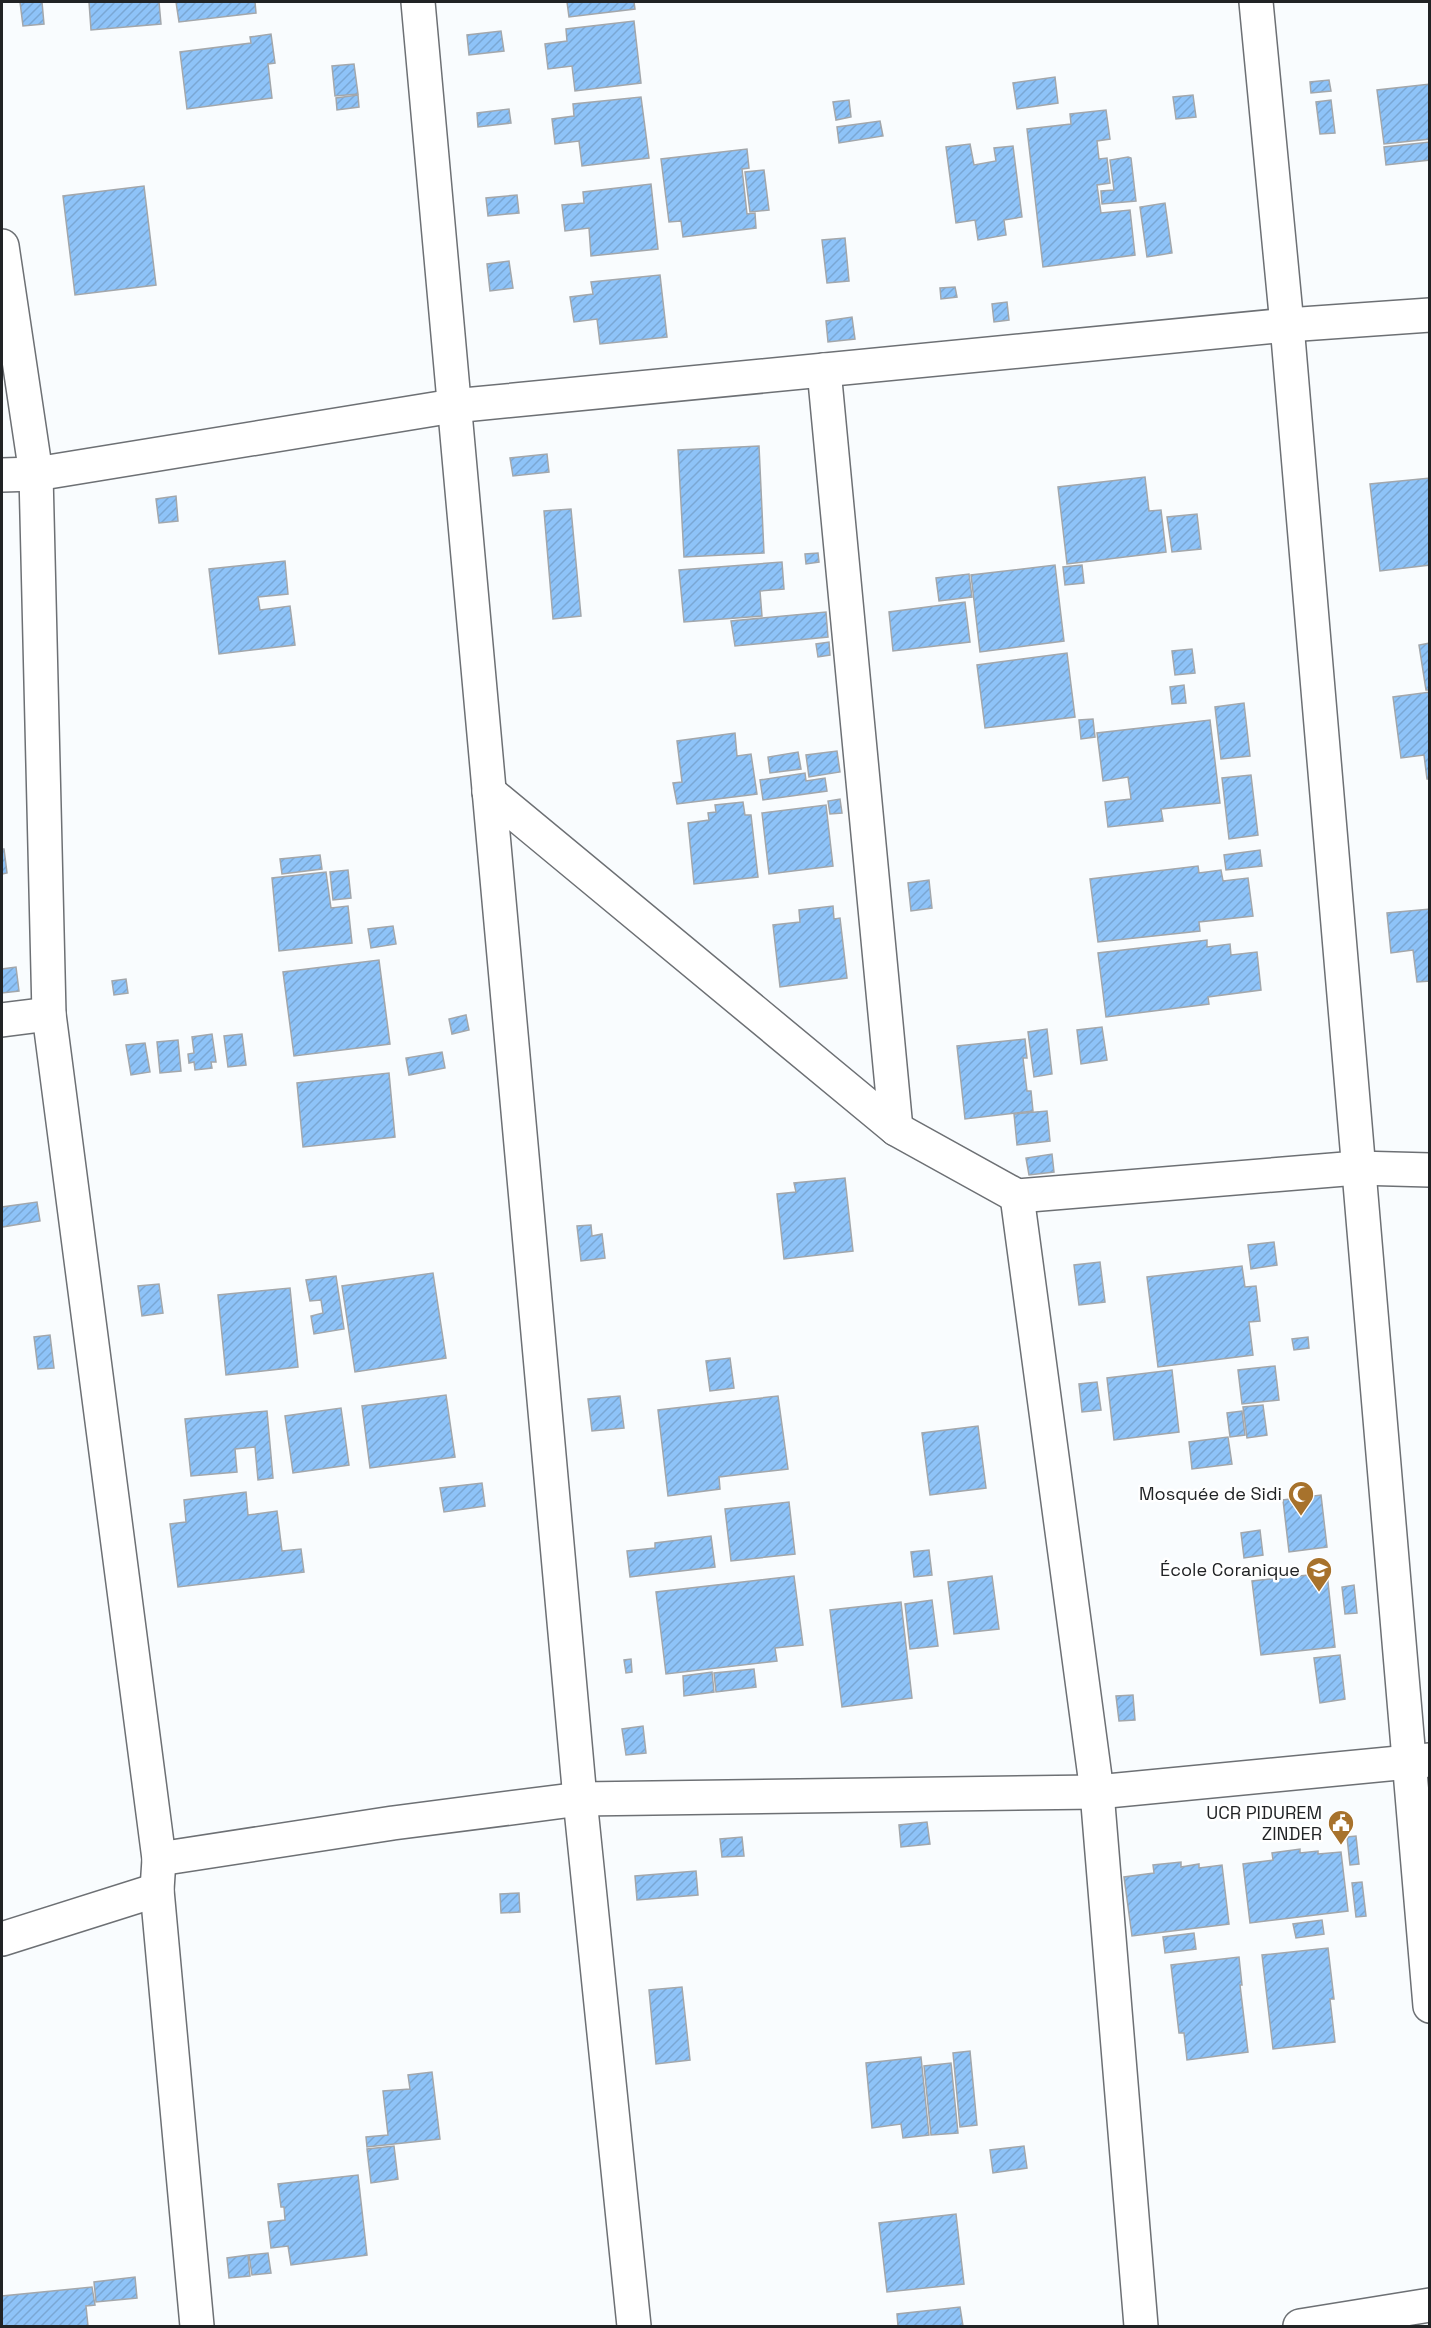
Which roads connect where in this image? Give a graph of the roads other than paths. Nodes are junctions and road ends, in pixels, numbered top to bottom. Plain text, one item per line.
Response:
1 (418, 2) edge
2 (1256, 2) edge
3 (2, 246) edge
4 (1430, 315) edge
5 (1287, 325) junction
6 (824, 370) junction
7 (453, 406) junction
8 (36, 474) junction
9 (2, 475) edge
10 (489, 792) junction
11 (49, 1014) junction
12 (2, 1020) edge
13 (896, 1129) junction
14 (1357, 1168) junction
15 (1430, 1170) edge
16 (1017, 1196) junction
17 (1420, 1761) edge
18 (1097, 1792) junction
19 (580, 1798) junction
20 (158, 1874) junction
21 (2, 1938) edge
22 (1430, 2006) edge
23 (1430, 2305) edge
24 (197, 2326) edge
25 (634, 2326) edge
26 (1141, 2326) edge
27 (1300, 2326) edge

1 - 7 street
2 - 5 street
3 - 8 street
4 - 5 street
5 - 6 street
5 - 14 street
6 - 7 street
6 - 13 street
7 - 8 street
7 - 10 street
8 - 9 street
8 - 11 street
10 - 13 street
10 - 19 street
11 - 12 street
11 - 20 street
13 - 16 street
14 - 15 street
14 - 16 street
14 - 17 street
16 - 18 street
17 - 18 street
17 - 22 street
18 - 19 street
18 - 26 street
19 - 20 street
19 - 25 street
20 - 21 street
20 - 24 street
23 - 27 street

